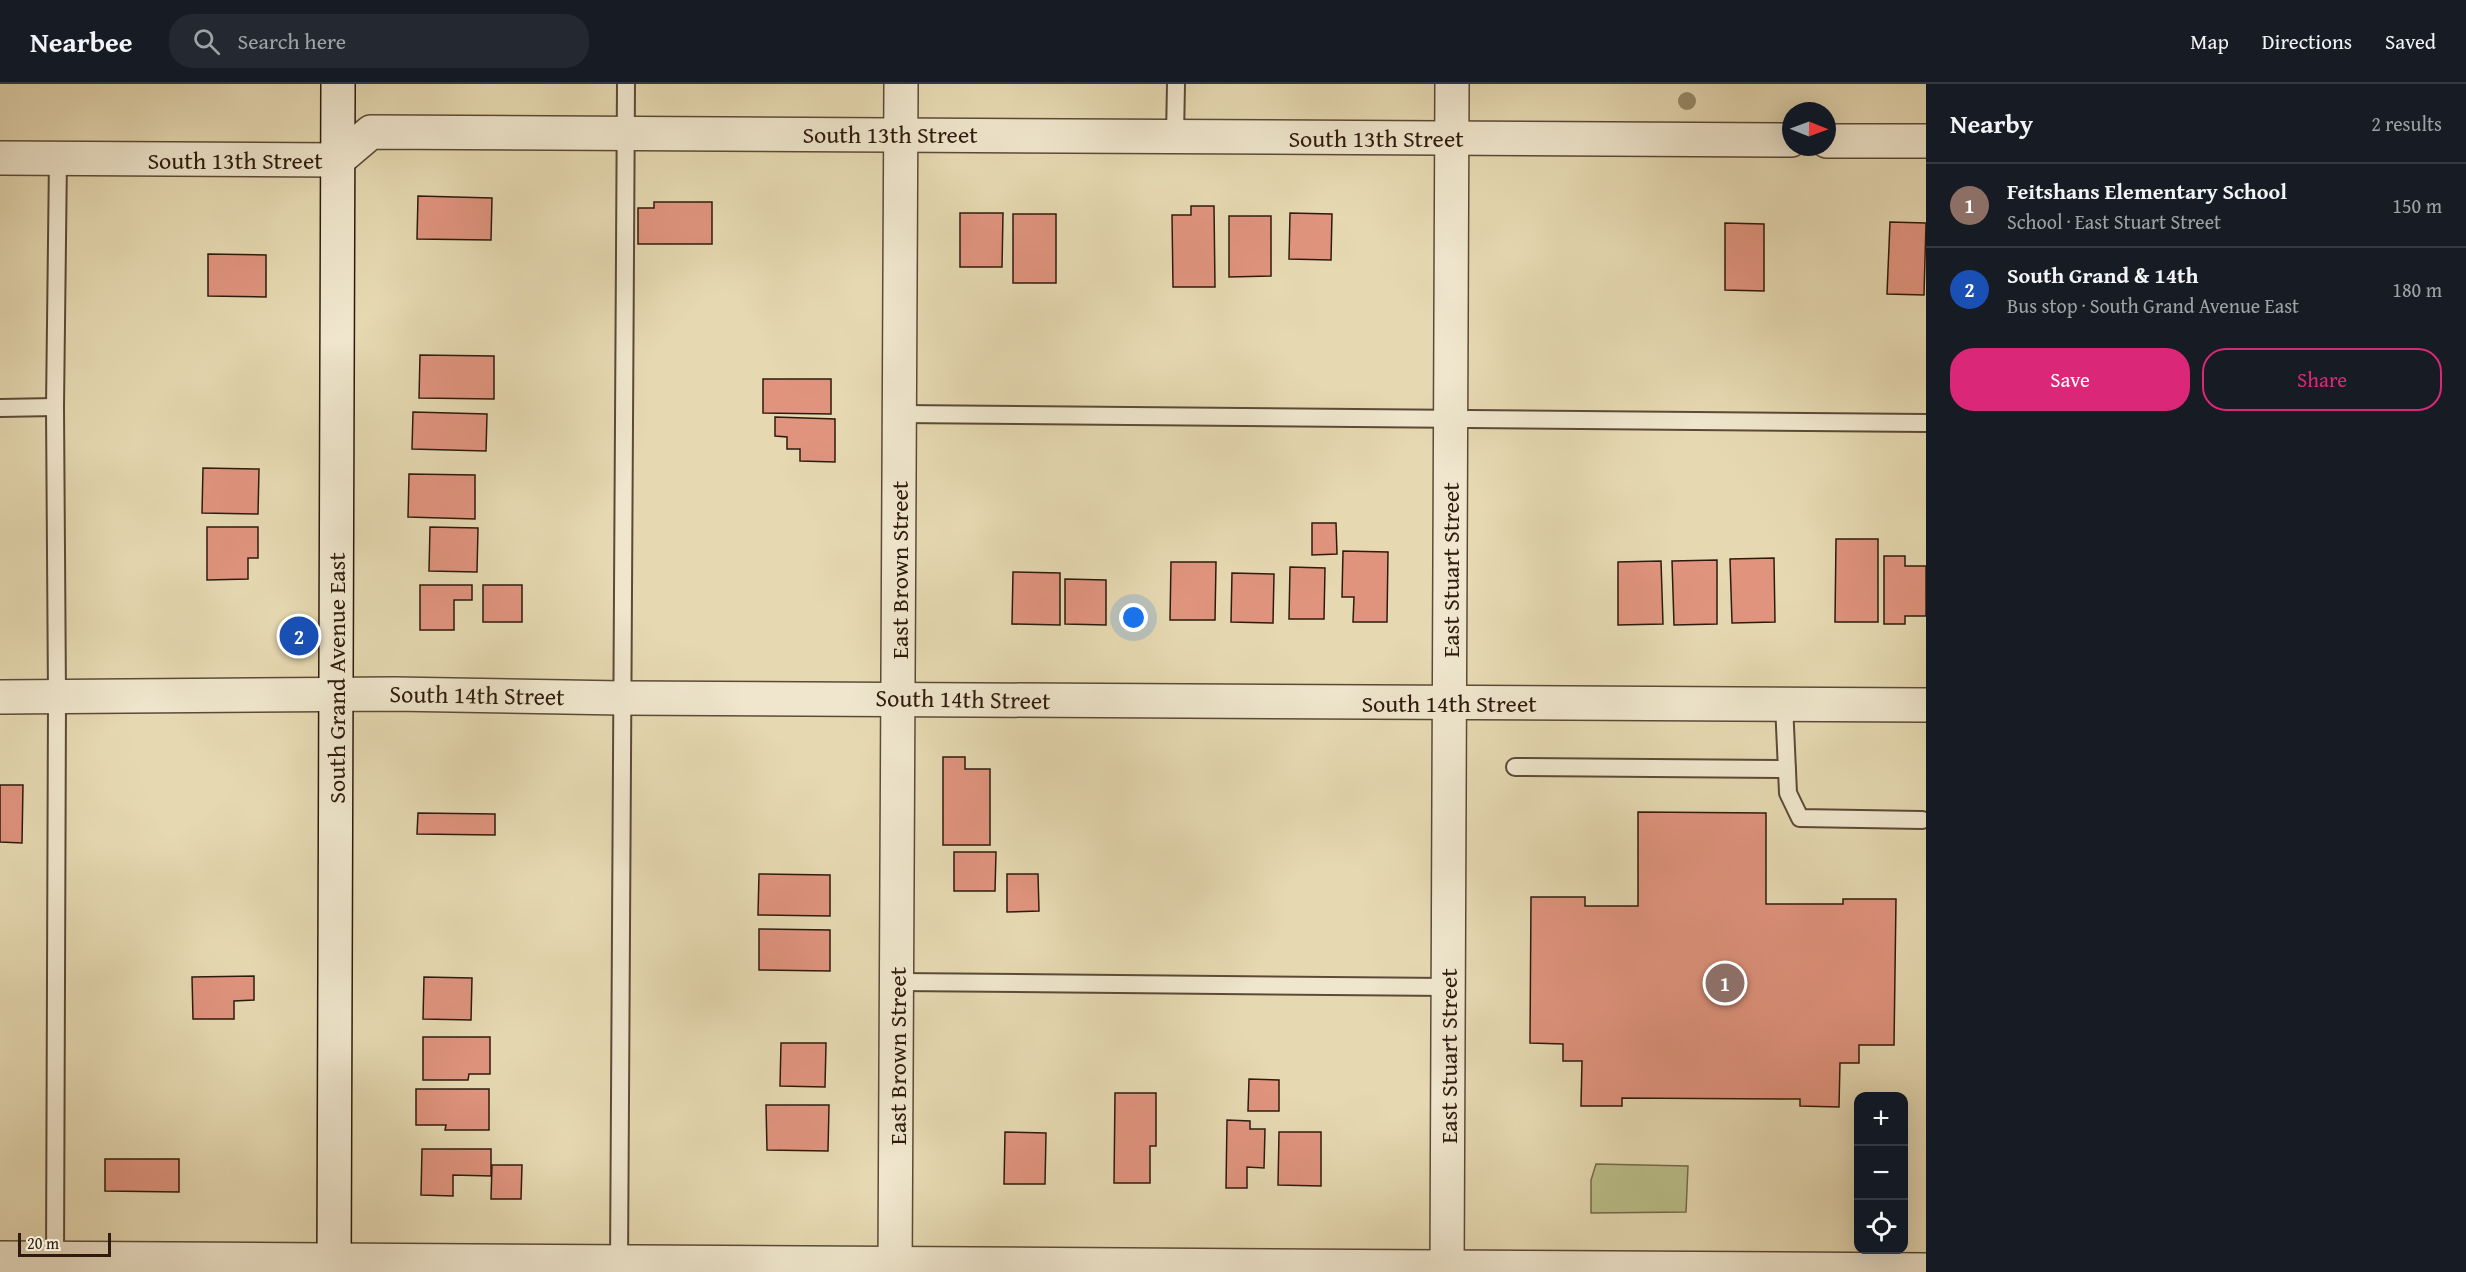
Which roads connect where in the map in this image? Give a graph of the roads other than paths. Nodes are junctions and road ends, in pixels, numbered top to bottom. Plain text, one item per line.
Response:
1 (338, 84) edge
2 (626, 84) edge
3 (901, 84) edge
4 (1176, 84) edge
5 (1452, 84) edge
6 (627, 133) junction
7 (901, 134) junction
8 (1175, 136) junction
9 (1451, 138) junction
10 (1782, 140) edge
11 (1836, 141) edge
12 (1926, 141) edge
13 (0, 158) edge
14 (58, 158) junction
15 (338, 160) junction
16 (54, 407) junction
17 (0, 408) edge
18 (900, 414) junction
19 (1450, 418) junction
20 (1926, 423) edge
21 (336, 694) junction
22 (0, 697) edge
23 (57, 697) junction
24 (622, 698) junction
25 (899, 698) junction
26 (1449, 702) junction
27 (1784, 704) junction
28 (1926, 705) edge
29 (1515, 767) dead end
30 (1787, 769) junction
31 (1922, 820) dead end
32 (897, 982) junction
33 (1449, 987) junction
34 (0, 1258) edge
35 (55, 1265) edge
36 (334, 1265) edge
37 (619, 1266) edge
38 (896, 1267) edge
39 (1926, 1269) edge
40 (1447, 1270) edge

1 - 15 street, South Grand Avenue East
2 - 6 lane
3 - 7 street, East Brown Street
4 - 8 lane
5 - 9 street, East Stuart Street
6 - 7 street, South 13th Street
6 - 15 street, South 13th Street
6 - 24 lane
7 - 8 street, South 13th Street
7 - 18 street, East Brown Street
8 - 9 street, South 13th Street
9 - 10 street, South 13th Street
9 - 19 street, East Stuart Street
11 - 12 street
13 - 14 street, South 13th Street
14 - 15 street, South 13th Street
14 - 16 lane
15 - 21 street, South Grand Avenue East
16 - 17 lane
16 - 23 lane
18 - 19 lane
18 - 25 street, East Brown Street
19 - 20 lane
19 - 26 street, East Stuart Street
21 - 23 street, South 14th Street
21 - 24 street, South 14th Street
21 - 36 street, South Grand Avenue East
22 - 23 street, South 14th Street
23 - 35 lane
24 - 25 street, South 14th Street
24 - 37 lane
25 - 26 street, South 14th Street
25 - 32 street, East Brown Street
26 - 27 street, South 14th Street
26 - 33 street, East Stuart Street
27 - 28 street, South 14th Street
27 - 30 lane
29 - 30 lane
30 - 31 lane
32 - 33 lane
32 - 38 street, East Brown Street
33 - 40 street, East Stuart Street
34 - 35 street
35 - 36 street
36 - 37 street
37 - 38 street
38 - 40 street
39 - 40 street

